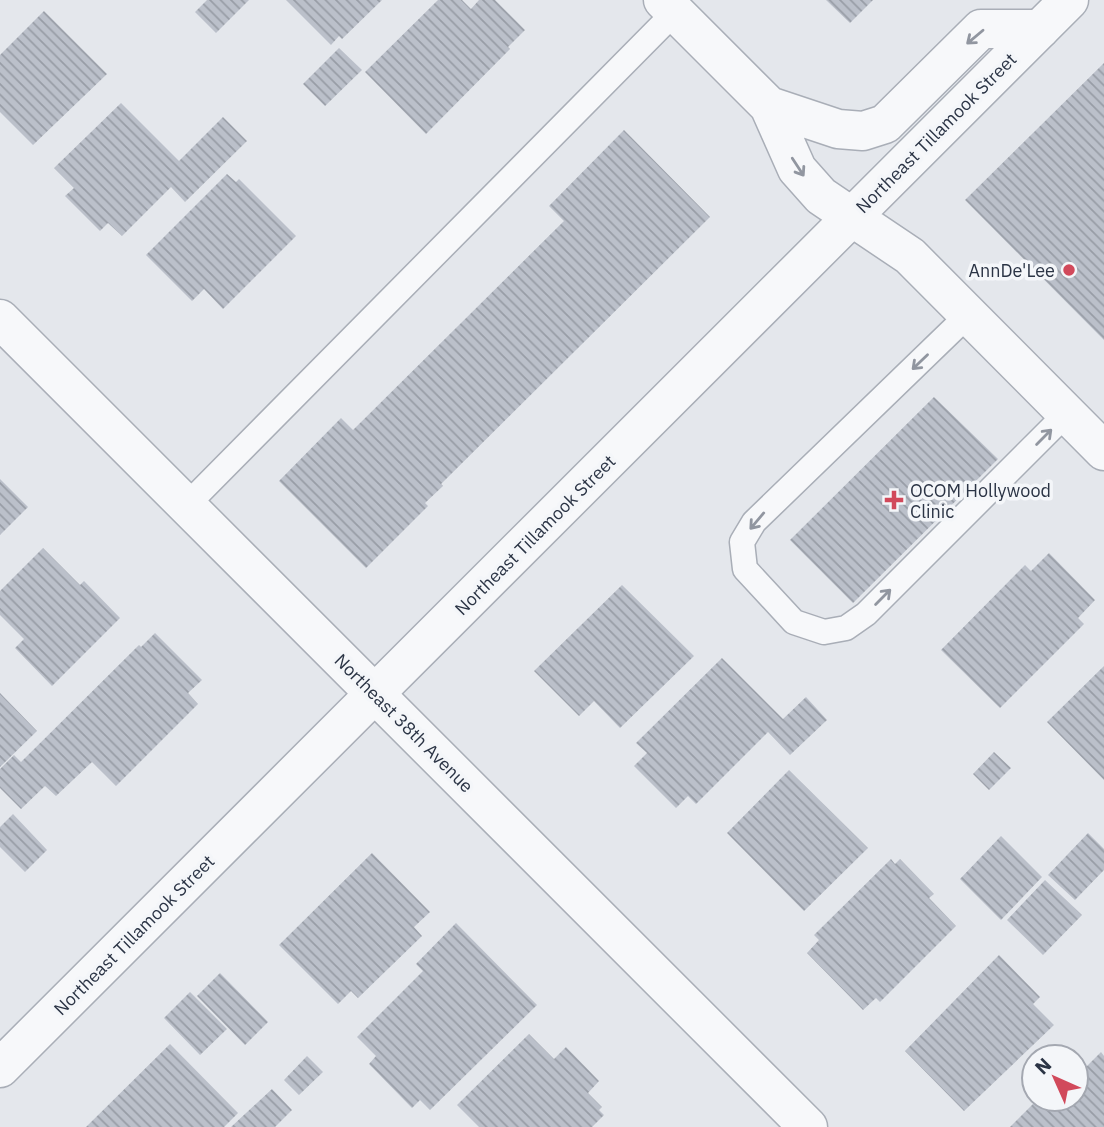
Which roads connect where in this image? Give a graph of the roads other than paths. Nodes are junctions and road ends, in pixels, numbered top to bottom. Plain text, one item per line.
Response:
1 (1069, 0) edge
2 (669, 6) edge
3 (1040, 29) junction
4 (769, 106) junction
5 (852, 217) junction
6 (969, 314) junction
7 (0, 319) edge
8 (1066, 414) junction
9 (1104, 451) edge
10 (186, 506) junction
11 (375, 695) junction
12 (0, 1068) edge
13 (808, 1127) edge

1 - 3 street, Northeast Tillamook Street
2 - 4 street
2 - 10 lane
3 -> 4 street
3 - 5 street, Northeast Tillamook Street
4 -> 5 street
5 - 6 street
5 - 11 street, Northeast Tillamook Street
6 - 8 street
6 -> 8 lane
7 - 10 street, Northeast 38th Avenue
8 - 9 street
10 - 11 street, Northeast 38th Avenue
11 - 12 street, Northeast Tillamook Street
11 - 13 street, Northeast 38th Avenue

